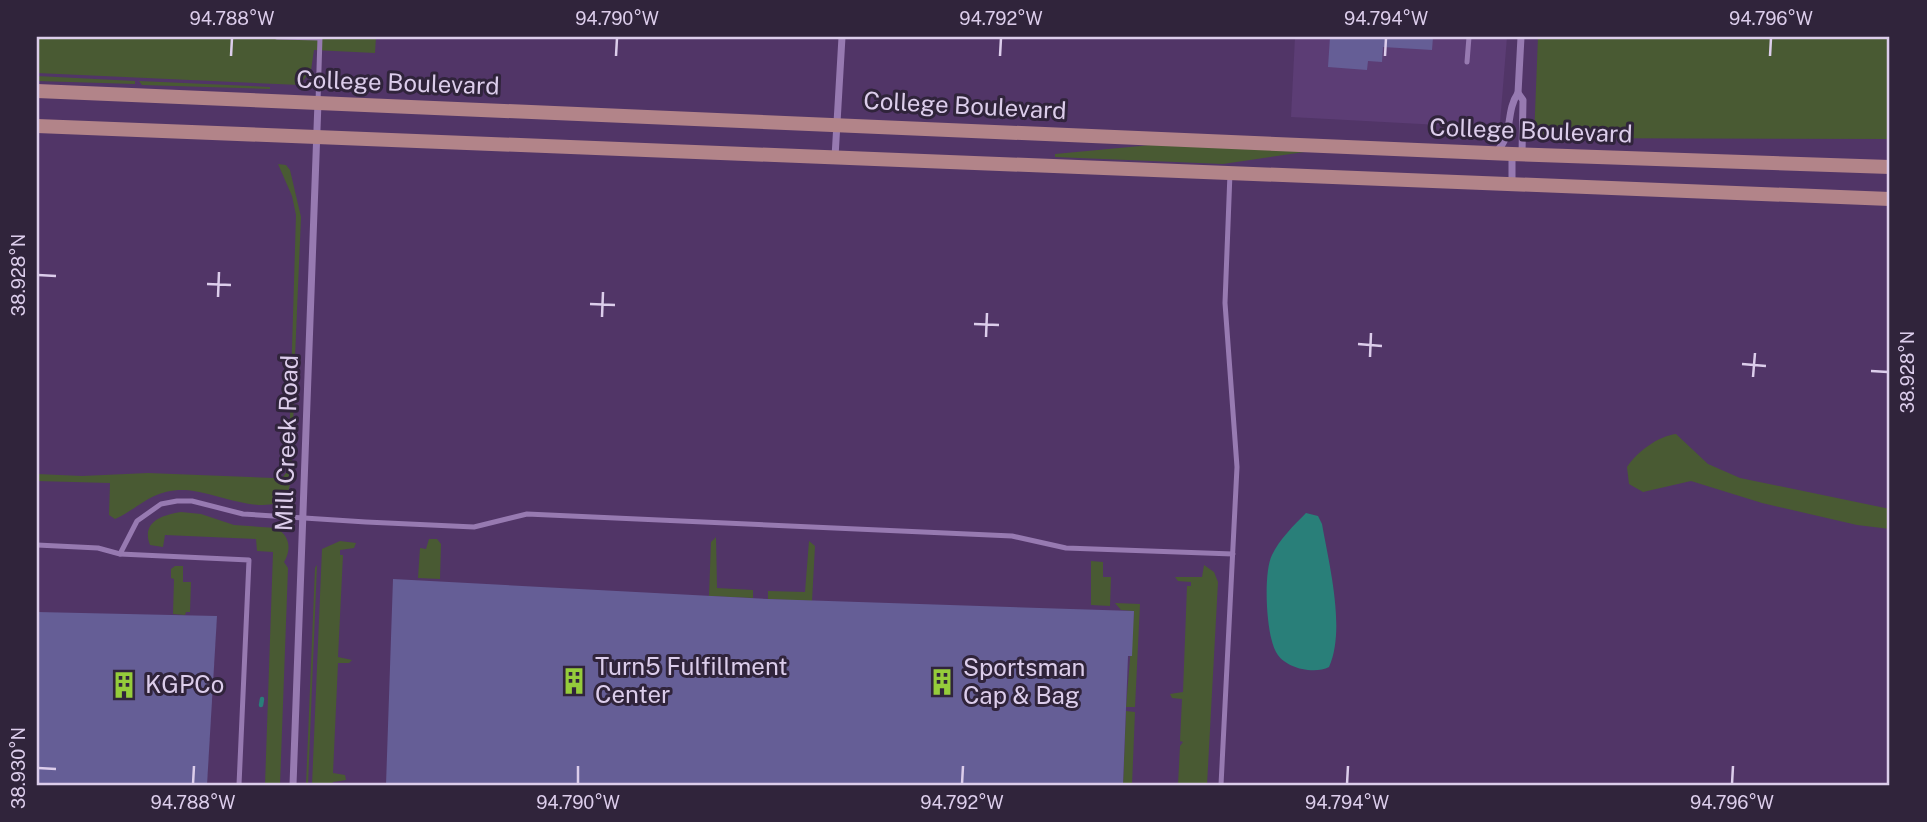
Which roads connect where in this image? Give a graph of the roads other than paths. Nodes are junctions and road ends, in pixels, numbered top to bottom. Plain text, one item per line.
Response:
1 (277, 37) edge
2 (842, 37) edge
3 (1469, 37) edge
4 (1521, 37) edge
5 (320, 38) edge
6 (1467, 62) dead end
7 (37, 91) edge
8 (1518, 93) junction
9 (318, 102) junction
10 (836, 123) junction
11 (37, 126) edge
12 (316, 137) junction
13 (1494, 153) junction
14 (1517, 154) junction
15 (835, 158) junction
16 (1890, 167) edge
17 (1230, 173) junction
18 (1511, 184) junction
19 (1890, 199) edge
20 (304, 517) junction
21 (37, 545) edge
22 (120, 554) junction
23 (1233, 554) junction
24 (239, 785) edge
25 (293, 785) edge
26 (1221, 785) edge

1 - 5 lane
2 - 10 street
3 - 6 lane
4 - 8 street
5 - 9 lane
7 - 9 main road, College Boulevard
8 - 13 street
8 - 14 street
9 - 10 main road, College Boulevard
9 - 12 street, Mill Creek Road
10 - 13 main road, College Boulevard
10 - 15 street
11 - 12 main road
12 - 15 main road
12 - 20 street, Mill Creek Road
13 - 14 main road, College Boulevard
14 - 16 main road, College Boulevard
14 - 18 street
15 - 17 main road
17 - 18 main road
17 - 23 lane
18 - 19 main road
20 - 22 lane
20 - 23 lane
20 - 25 street, Mill Creek Road
21 - 22 lane
22 - 24 lane
23 - 26 lane

